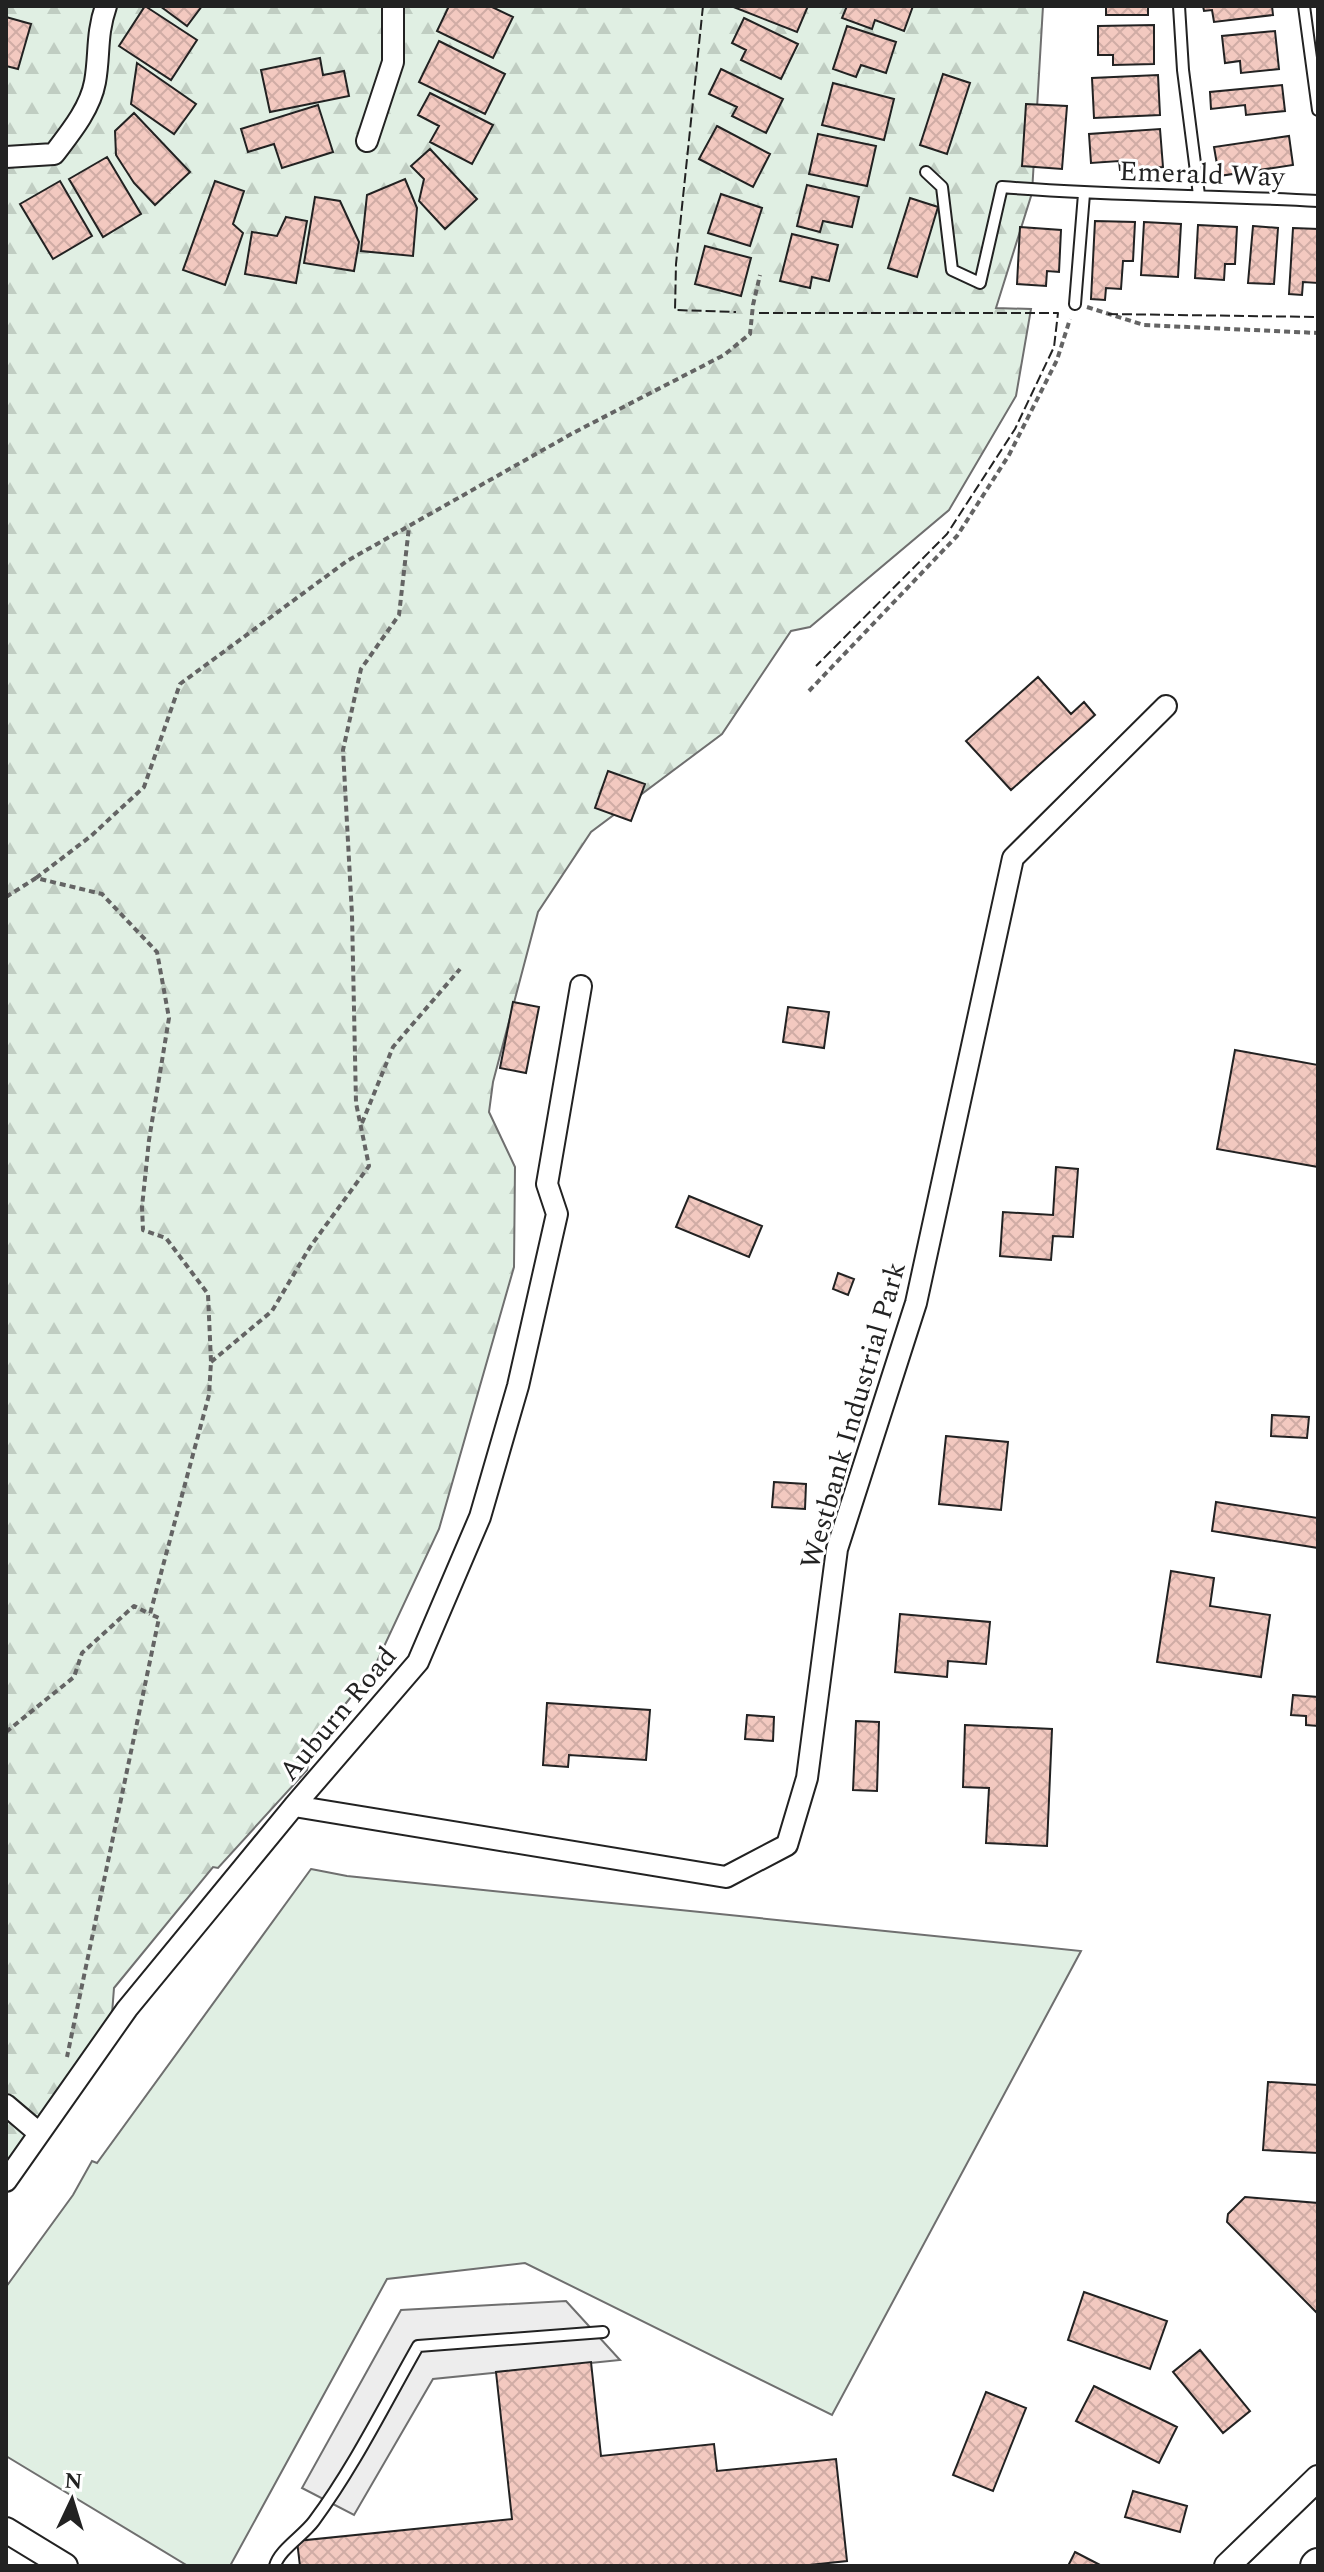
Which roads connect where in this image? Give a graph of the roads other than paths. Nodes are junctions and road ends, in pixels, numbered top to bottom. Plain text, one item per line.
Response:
1 (106, 6) edge
2 (393, 6) edge
3 (1179, 6) edge
4 (1304, 6) edge
5 (1318, 110) edge
6 (367, 141) dead end
7 (6, 157) edge
8 (926, 172) dead end
9 (1084, 194) junction
10 (1199, 195) junction
11 (1318, 201) edge
12 (1075, 304) road end
13 (1166, 706) dead end
14 (581, 986) dead end
15 (294, 1806) junction
16 (6, 2105) edge
17 (39, 2133) junction
18 (6, 2181) edge
19 (603, 2332) dead end
20 (1318, 2478) edge
21 (6, 2530) edge
22 (65, 2566) edge
23 (275, 2566) edge
24 (1227, 2566) edge

1 - 7 street
2 - 6 street
3 - 10 lane
4 - 5 lane
8 - 9 lane, Emerald Way
9 - 10 lane, Emerald Way
9 - 12 lane, Emerald Way
10 - 11 lane, Emerald Way
13 - 15 street, Westbank Industrial Park
14 - 15 street, Auburn Road
15 - 17 street, Auburn Road
16 - 17 street
17 - 18 street, Auburn Road
19 - 23 lane
20 - 24 street
21 - 22 street

